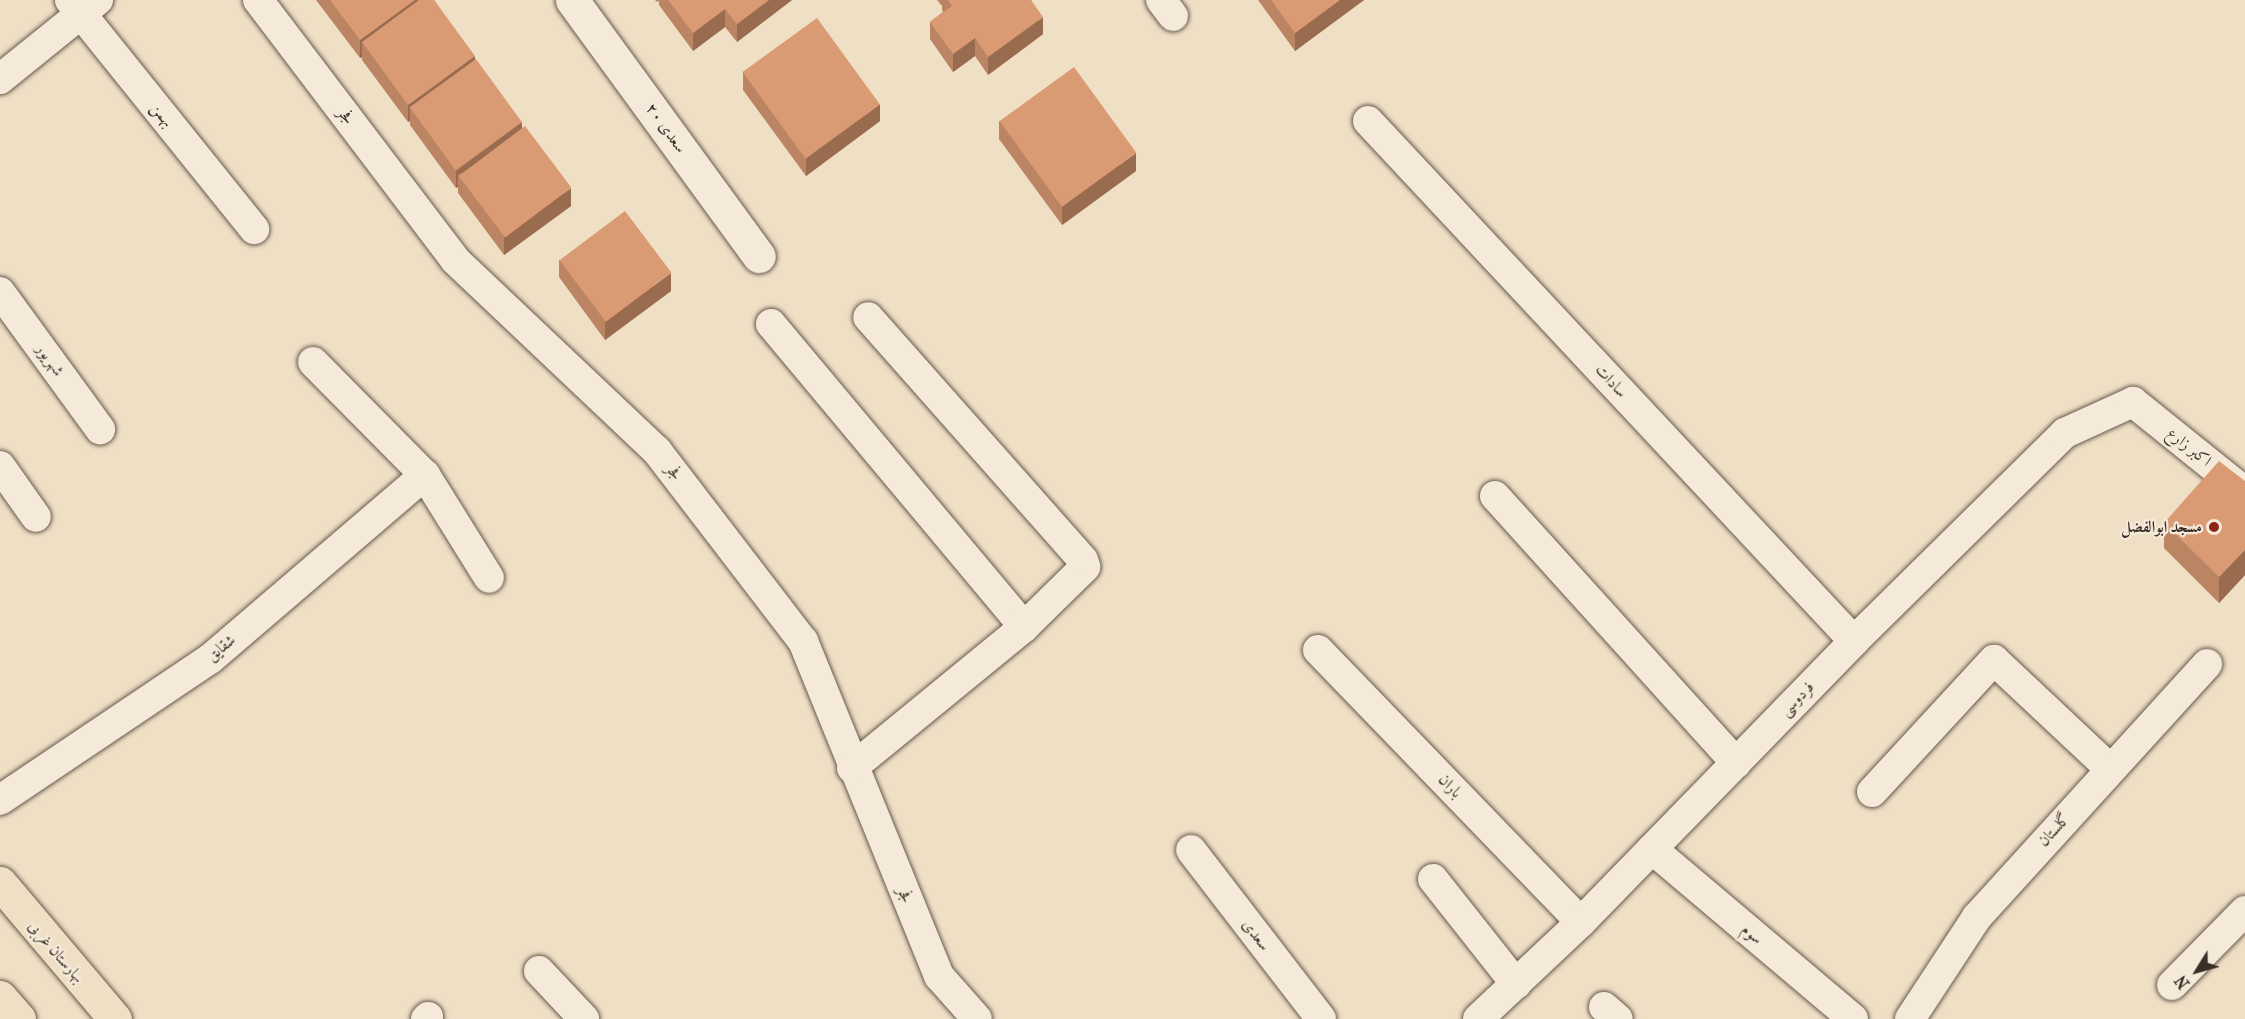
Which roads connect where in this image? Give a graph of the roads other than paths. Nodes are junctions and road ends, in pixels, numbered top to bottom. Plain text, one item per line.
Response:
1 (258, 0) edge
2 (572, 0) edge
3 (83, 5) edge
4 (0, 79) edge
5 (1368, 121) dead end
6 (254, 229) dead end
7 (759, 256) dead end
8 (0, 292) edge
9 (868, 317) dead end
10 (771, 324) dead end
11 (313, 362) dead end
12 (2133, 402) joint
13 (99, 429) dead end
14 (0, 465) edge
15 (425, 475) junction
16 (2245, 492) edge
17 (1495, 496) dead end
18 (36, 517) dead end
19 (489, 578) dead end
20 (1024, 627) junction
21 (1854, 640) junction
22 (1318, 650) dead end
23 (2207, 664) dead end
24 (1736, 763) junction
25 (852, 768) junction
26 (2109, 768) junction
27 (1872, 792) dead end
28 (0, 800) edge
29 (1652, 849) junction
30 (1191, 850) dead end
31 (1433, 879) dead end
32 (0, 883) edge
33 (2245, 911) edge
34 (1581, 922) junction
35 (539, 971) dead end
36 (1516, 984) junction
37 (2172, 985) dead end
38 (0, 997) edge
39 (1919, 1015) edge
40 (19, 1019) edge
41 (115, 1019) edge
42 (584, 1019) edge
43 (977, 1019) edge
44 (1321, 1019) edge
45 (1478, 1019) edge
46 (1853, 1019) edge

1 - 25 street, فجر
2 - 7 street, سعدی ۲۰
3 - 4 street
3 - 6 street, بهمن
5 - 21 street, سادات
8 - 13 street, شهریور
9 - 20 street
10 - 20 street
11 - 15 street
12 - 16 street, اکبر زارع
12 - 21 street, فردوسی
14 - 18 street
15 - 19 street
15 - 28 street, شقایق
17 - 24 street
20 - 25 street
21 - 24 street, فردوسی
22 - 34 street, باران
23 - 26 street, گلستان
24 - 29 street, فردوسی
25 - 43 street, فجر
26 - 27 street
26 - 39 street, گلستان
29 - 34 street, فردوسی
29 - 46 street, سوم
30 - 44 street, سعدی
31 - 36 street
32 - 41 main road, بهارستان غربی
33 - 37 street
34 - 36 street, فردوسی
35 - 42 street
36 - 45 street, فردوسی
38 - 40 main road

